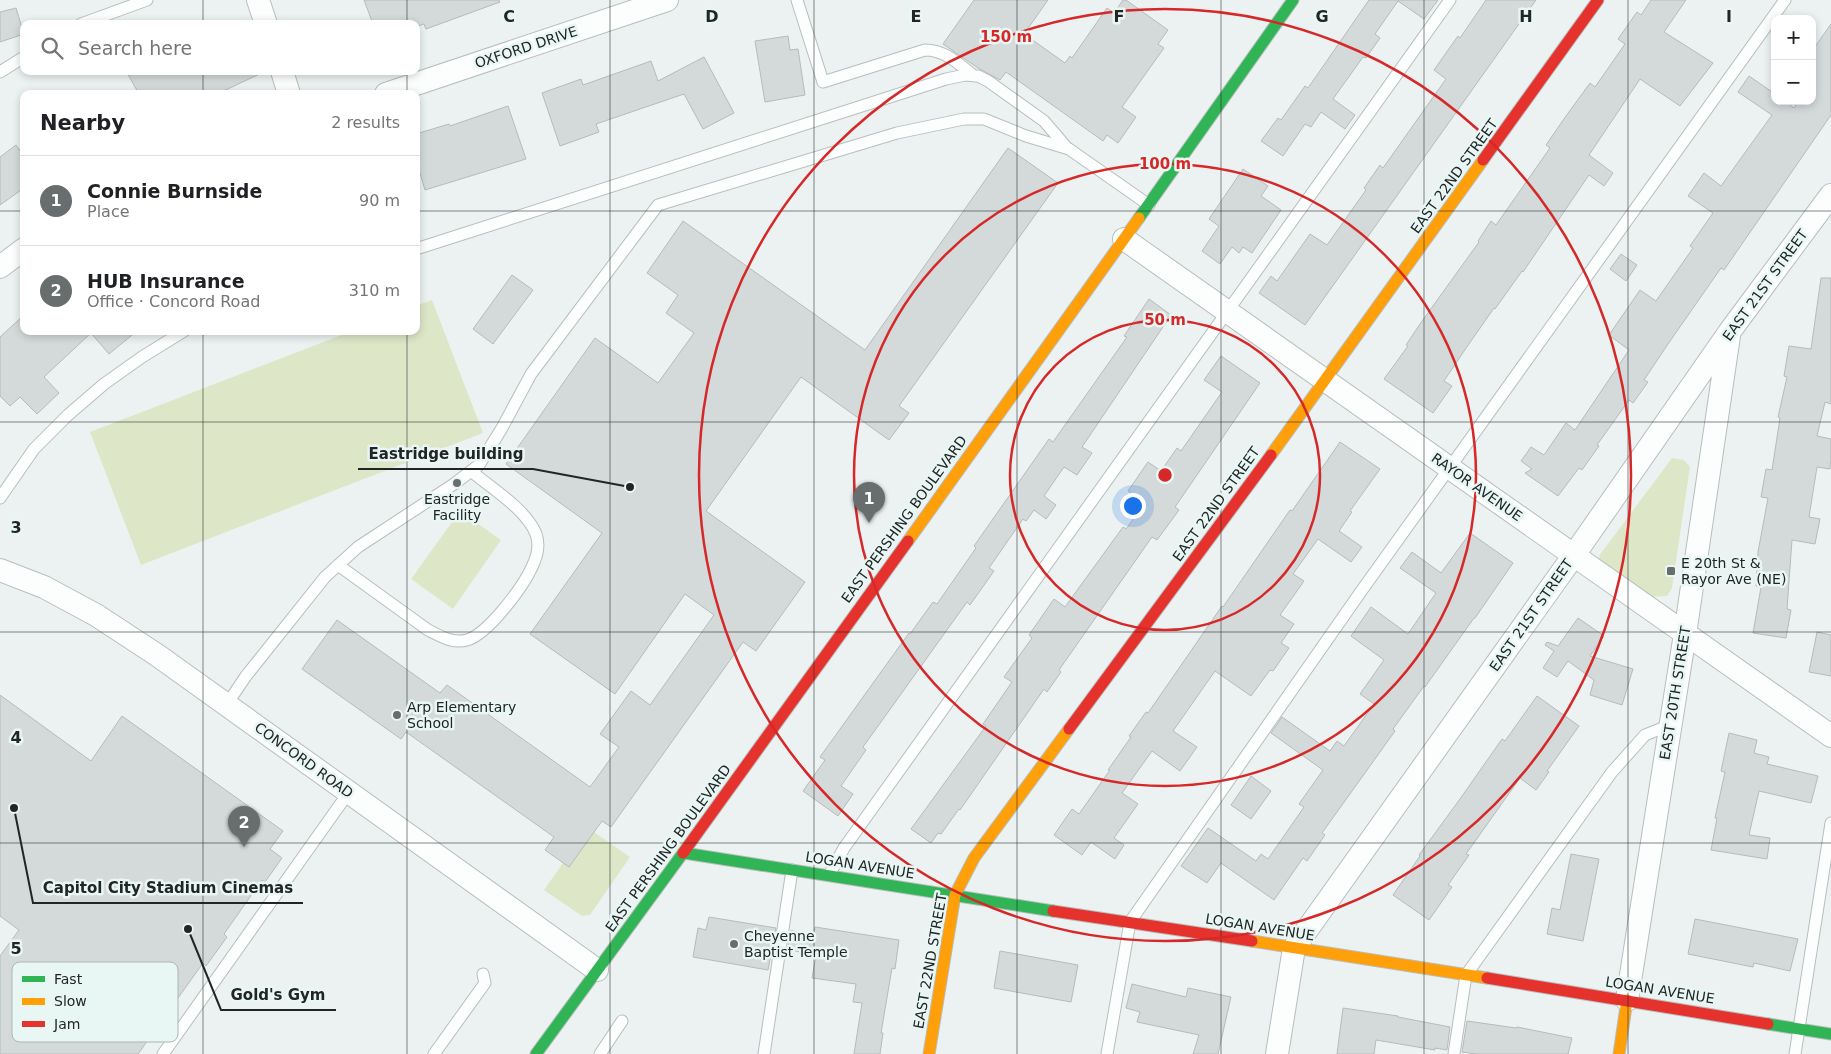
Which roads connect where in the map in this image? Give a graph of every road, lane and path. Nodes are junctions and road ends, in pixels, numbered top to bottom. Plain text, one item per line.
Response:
1 (147, 0) edge
2 (258, 0) edge
3 (666, 0) edge
4 (797, 0) edge
5 (1293, 0) edge
6 (1450, 0) edge
7 (1598, 0) edge
8 (1785, 0) edge
9 (91, 20) edge
10 (265, 20) edge
11 (20, 60) edge
12 (0, 72) edge
13 (283, 75) edge
14 (974, 76) junction
15 (288, 90) edge
16 (398, 90) edge
17 (1068, 149) junction
18 (1831, 195) edge
19 (1149, 205) junction
20 (1124, 239) junction
21 (420, 248) edge
22 (20, 252) edge
23 (0, 267) edge
24 (1227, 310) junction
25 (1730, 331) junction
26 (178, 335) edge
27 (1326, 380) junction
28 (1449, 468) junction
29 (471, 471) junction
30 (0, 498) edge
31 (1574, 555) junction
32 (338, 565) junction
33 (0, 570) edge
34 (1685, 634) junction
35 (227, 704) junction
36 (1670, 725) junction
37 (1831, 736) edge
38 (349, 792) junction
39 (1831, 823) edge
40 (684, 853) junction
41 (792, 870) junction
42 (829, 875) junction
43 (955, 895) junction
44 (1130, 922) junction
45 (1294, 948) junction
46 (597, 970) junction
47 (483, 974) dead end
48 (1466, 975) junction
49 (1627, 1000) junction
50 (622, 1022) dead end
51 (1799, 1028) junction
52 (178, 1033) edge
53 (1831, 1034) edge
54 (172, 1042) edge
55 (163, 1054) edge
56 (434, 1054) edge
57 (536, 1054) edge
58 (600, 1054) edge
59 (764, 1054) edge
60 (928, 1054) edge
61 (1107, 1054) edge
62 (1277, 1054) edge
63 (1454, 1054) edge
64 (1619, 1054) edge
65 (1795, 1054) edge

1 - 9 lane
2 - 10 street
3 - 16 street, OXFORD DRIVE
4 - 14 lane
5 - 19 main road, EAST PERSHING BOULEVARD
6 - 24 lane
7 - 27 main road, EAST 22ND STREET
8 - 28 lane
11 - 12 lane
13 - 15 street
14 - 17 lane
14 - 21 lane
17 - 19 lane
17 - 29 lane
18 - 25 street, EAST 21ST STREET
19 - 20 main road, EAST PERSHING BOULEVARD
20 - 24 street, RAYOR AVENUE
20 - 40 main road, EAST PERSHING BOULEVARD
22 - 23 street
24 - 27 street, RAYOR AVENUE
24 - 42 lane
25 - 31 street, EAST 21ST STREET
25 - 34 street, EAST 20TH STREET
26 - 30 lane
27 - 28 street, RAYOR AVENUE
27 - 43 main road, EAST 22ND STREET
28 - 31 street, RAYOR AVENUE
28 - 44 lane
29 - 32 lane
29 - 32 lane
31 - 34 street, RAYOR AVENUE
31 - 45 street, EAST 21ST STREET
32 - 35 lane
33 - 35 street, CONCORD ROAD
34 - 36 street, EAST 20TH STREET
34 - 37 street, RAYOR AVENUE
35 - 38 street, CONCORD ROAD
36 - 48 lane
36 - 49 street, EAST 20TH STREET
38 - 46 street, CONCORD ROAD
38 - 52 lane
39 - 51 lane
40 - 41 main road, LOGAN AVENUE
40 - 46 main road, EAST PERSHING BOULEVARD
41 - 42 main road, LOGAN AVENUE
41 - 59 lane
42 - 43 main road, LOGAN AVENUE
43 - 44 main road, LOGAN AVENUE
43 - 60 main road, EAST 22ND STREET
44 - 45 main road, LOGAN AVENUE
44 - 61 lane
45 - 48 main road, LOGAN AVENUE
45 - 62 street, EAST 21ST STREET
46 - 57 main road, EAST PERSHING BOULEVARD
47 - 56 lane
48 - 49 main road, LOGAN AVENUE
48 - 63 lane
49 - 51 main road, LOGAN AVENUE
49 - 64 main road, EAST 20TH STREET
50 - 58 lane
51 - 53 main road, LOGAN AVENUE
51 - 65 lane
54 - 55 lane

